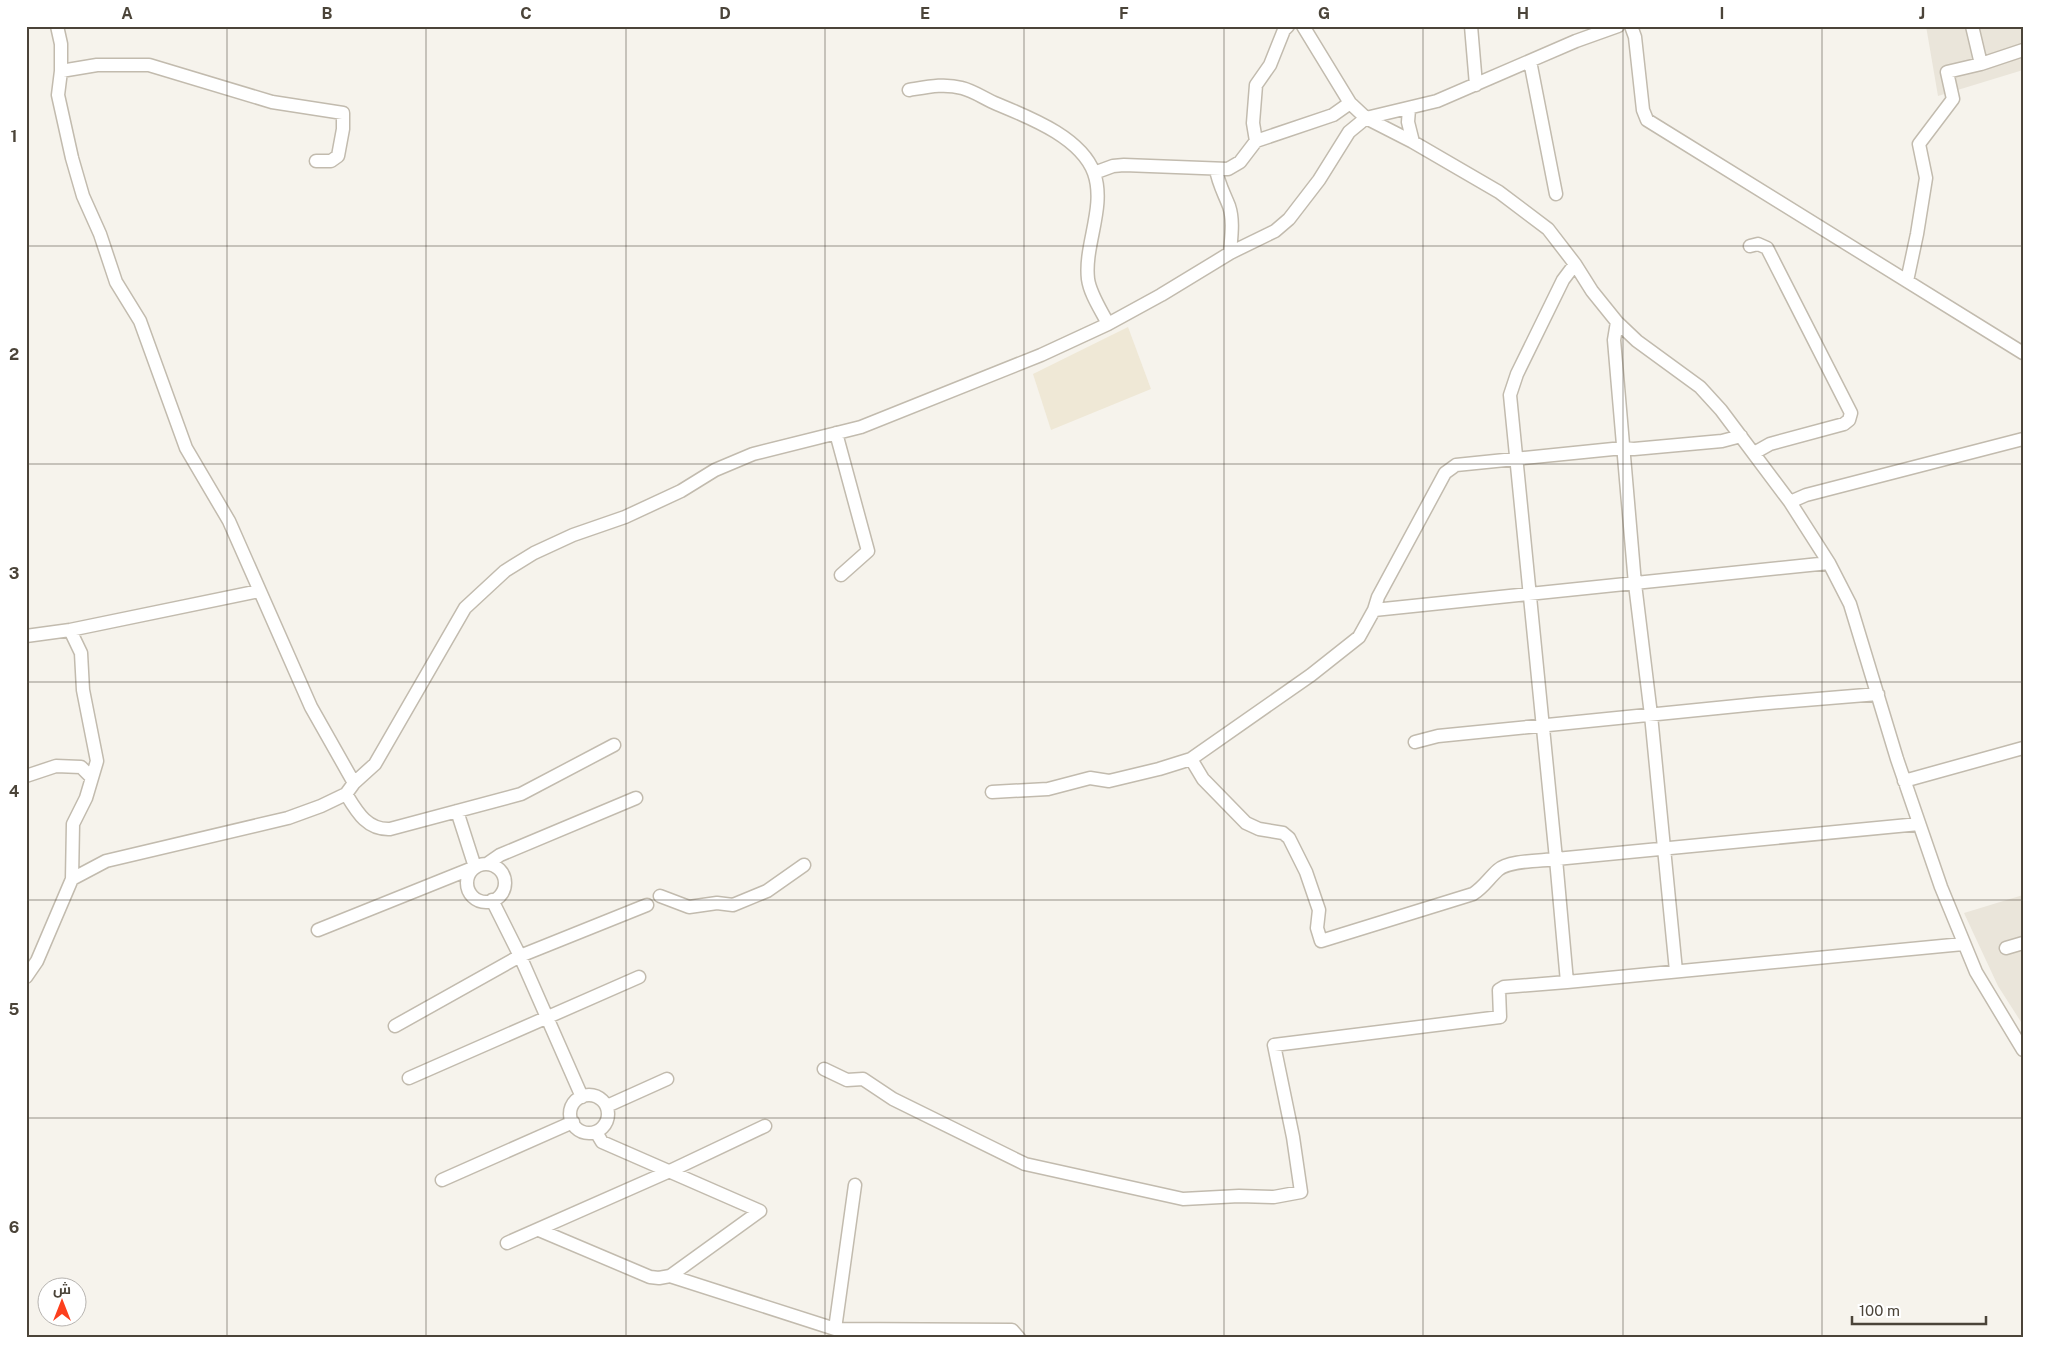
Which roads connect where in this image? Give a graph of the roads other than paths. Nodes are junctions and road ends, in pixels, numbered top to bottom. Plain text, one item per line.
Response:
1 (58, 26) edge
2 (1288, 26) edge
3 (1471, 26) edge
4 (1618, 26) edge
5 (1631, 26) edge
6 (1972, 26) edge
7 (1305, 27) edge
8 (2023, 50) edge
9 (1530, 61) junction
10 (1981, 64) junction
11 (61, 71) junction
12 (1476, 84) junction
13 (909, 90) dead end
14 (1350, 103) junction
15 (1409, 109) junction
16 (1366, 118) junction
17 (1256, 141) junction
18 (1413, 142) junction
19 (316, 161) dead end
20 (1216, 169) junction
21 (1094, 173) junction
22 (1556, 194) dead end
23 (1750, 246) dead end
24 (1230, 253) junction
25 (1576, 264) junction
26 (1907, 281) junction
27 (1617, 322) junction
28 (1108, 324) junction
29 (2023, 353) edge
30 (836, 433) junction
31 (1741, 436) junction
32 (2023, 438) edge
33 (1623, 448) junction
34 (1754, 453) junction
35 (1517, 460) junction
36 (1790, 502) junction
37 (1829, 563) junction
38 (841, 575) dead end
39 (1635, 584) junction
40 (259, 591) junction
41 (1530, 593) junction
42 (1374, 610) junction
43 (70, 630) junction
44 (26, 636) edge
45 (1878, 694) junction
46 (1651, 715) junction
47 (1543, 727) junction
48 (1415, 742) dead end
49 (614, 745) dead end
50 (2023, 748) edge
51 (1191, 758) junction
52 (26, 776) edge
53 (92, 778) junction
54 (1904, 781) junction
55 (354, 783) junction
56 (992, 792) dead end
57 (346, 794) junction
58 (636, 798) dead end
59 (457, 811) junction
60 (1919, 824) junction
61 (1663, 849) junction
62 (1556, 859) junction
63 (804, 865) dead end
64 (481, 866) junction
65 (72, 879) junction
66 (660, 896) dead end
67 (492, 900) junction
68 (647, 905) dead end
69 (318, 930) dead end
70 (2023, 943) edge
71 (1963, 944) junction
72 (2006, 948) dead end
73 (520, 956) junction
74 (1676, 971) junction
75 (26, 977) edge
76 (639, 977) dead end
77 (1567, 982) junction
78 (547, 1016) junction
79 (395, 1026) dead end
80 (2019, 1035) edge
81 (2023, 1050) edge
82 (824, 1069) dead end
83 (409, 1078) dead end
84 (668, 1079) dead end
85 (582, 1097) junction
86 (607, 1106) junction
87 (573, 1122) junction
88 (765, 1126) dead end
89 (596, 1132) junction
90 (670, 1172) junction
91 (442, 1180) dead end
92 (855, 1185) dead end
93 (539, 1230) junction
94 (507, 1243) dead end
95 (670, 1276) junction
96 (834, 1330) junction
97 (1019, 1338) edge

1 - 11 street
2 - 17 street
3 - 12 street
4 - 9 street
5 - 26 street
6 - 10 street
7 - 14 street
8 - 10 street
9 - 12 street
9 - 22 street
10 - 26 street
11 - 19 street
11 - 40 street
12 - 15 street
13 - 21 street
14 - 16 street
14 - 17 street
15 - 16 street
15 - 18 street
16 - 18 street
16 - 24 street
17 - 20 street
18 - 25 street
20 - 21 street
20 - 24 street
21 - 28 street
23 - 34 street
24 - 28 street
25 - 27 street
25 - 35 street
26 - 29 street
27 - 31 street
27 - 33 street
28 - 30 street
30 - 38 street
30 - 55 street
31 - 33 street
31 - 34 street
32 - 36 street
33 - 35 street
33 - 39 street
34 - 36 street
35 - 41 street
35 - 42 street
36 - 37 street
37 - 39 street
37 - 45 street
39 - 41 street
39 - 46 street
40 - 43 street
40 - 55 street
41 - 42 street
41 - 47 street
42 - 51 street
43 - 44 street
43 - 53 street
45 - 46 street
45 - 54 street
46 - 47 street
46 - 61 street
47 - 48 street
47 - 62 street
49 - 59 street
50 - 54 street
51 - 56 street
51 - 62 street
52 - 53 street
53 - 65 street
54 - 60 street
55 - 57 street
57 - 59 street
57 - 65 street
58 - 64 street
59 - 64 street
60 - 61 street
60 - 71 street
61 - 62 street
61 - 74 street
62 - 77 street
63 - 66 street
64 - 67 street
64 - 67 street
64 - 69 street
65 - 75 street
67 - 73 street
68 - 73 street
70 - 72 street
71 - 74 street
71 - 80 street
73 - 78 street
73 - 79 street
74 - 77 street
76 - 78 street
77 - 82 street
78 - 83 street
78 - 85 street
80 - 81 street
84 - 86 street
85 - 86 street
85 - 87 street
86 - 89 street
87 - 89 street
87 - 91 street
88 - 90 street
89 - 90 street
90 - 93 street
90 - 95 street
92 - 96 street
93 - 94 street
93 - 95 street
95 - 96 street
96 - 97 street

